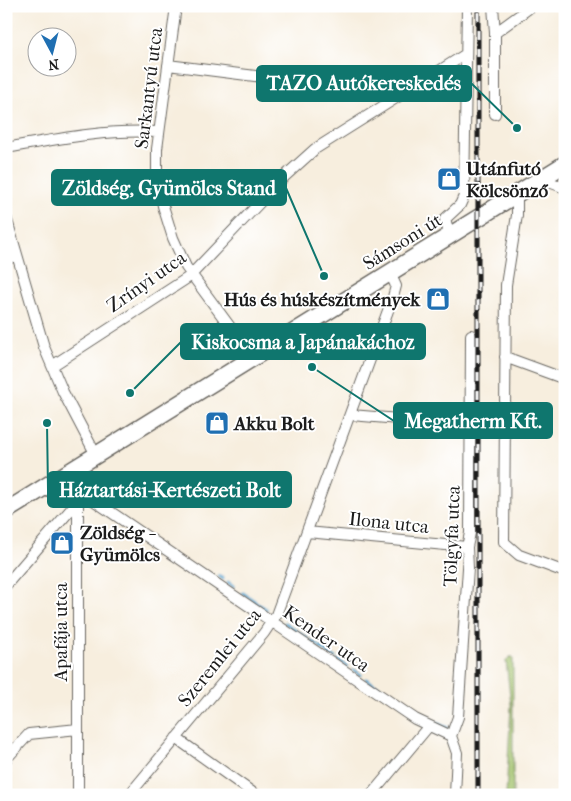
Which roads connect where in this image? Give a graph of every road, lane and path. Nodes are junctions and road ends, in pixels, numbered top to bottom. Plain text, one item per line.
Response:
1 (176, 6) edge
2 (467, 6) edge
3 (493, 6) edge
4 (532, 6) edge
5 (495, 33) junction
6 (466, 54) junction
7 (168, 65) junction
8 (295, 81) dead end
9 (494, 114) dead end
10 (158, 132) junction
11 (6, 148) edge
12 (565, 164) edge
13 (541, 179) junction
14 (565, 188) edge
15 (517, 194) junction
16 (6, 218) edge
17 (450, 236) junction
18 (16, 253) junction
19 (6, 261) edge
20 (390, 273) junction
21 (190, 275) junction
22 (471, 335) dead end
23 (505, 357) junction
24 (253, 358) junction
25 (52, 366) junction
26 (565, 379) edge
27 (351, 415) junction
28 (470, 426) junction
29 (96, 455) junction
30 (70, 472) junction
31 (80, 491) junction
32 (78, 501) junction
33 (6, 511) edge
34 (307, 532) junction
35 (467, 547) junction
36 (565, 572) edge
37 (6, 585) edge
38 (273, 621) junction
39 (428, 727) junction
40 (78, 729) junction
41 (176, 738) junction
42 (453, 740) junction
43 (6, 759) edge
44 (78, 795) edge
45 (128, 795) edge
46 (256, 795) edge
47 (371, 795) edge
48 (455, 795) edge

1 - 7 street, Sarkantyú utca
2 - 6 street
3 - 5 street
4 - 5 street
5 - 9 street
6 - 17 street
6 - 21 street, Zrínyi utca
7 - 8 street
7 - 10 street, Sarkantyú utca
10 - 11 street
10 - 21 street, Sarkantyú utca
12 - 13 main road, Sámsoni út
13 - 14 street
13 - 15 main road, Sámsoni út
15 - 17 main road, Sámsoni út
15 - 23 street
16 - 18 street
17 - 20 main road, Sámsoni út
18 - 19 street
18 - 25 street
20 - 24 main road, Sámsoni út
20 - 27 street, Szeremlei utca
21 - 24 street, Sarkantyú utca
21 - 25 street, Zrínyi utca
22 - 28 street, Tölgyfa utca
23 - 26 street
23 - 36 street
24 - 29 main road, Sámsoni út
25 - 29 street
27 - 28 street
27 - 34 street, Szeremlei utca
28 - 35 street, Tölgyfa utca
29 - 30 main road, Sámsoni út
30 - 31 street
30 - 33 main road, Sámsoni út
31 - 32 street, Apafája utca
31 - 38 street, Kender utca
32 - 37 street
32 - 40 street, Apafája utca
34 - 35 street, Ilona utca
34 - 38 street, Szeremlei utca
35 - 42 street, Tölgyfa utca
38 - 39 street, Kender utca
38 - 41 street, Szeremlei utca
39 - 42 street, Kender utca
39 - 47 street
40 - 43 street
40 - 44 street, Apafája utca
41 - 45 street, Szeremlei utca
41 - 46 street
42 - 48 street, Tölgyfa utca

